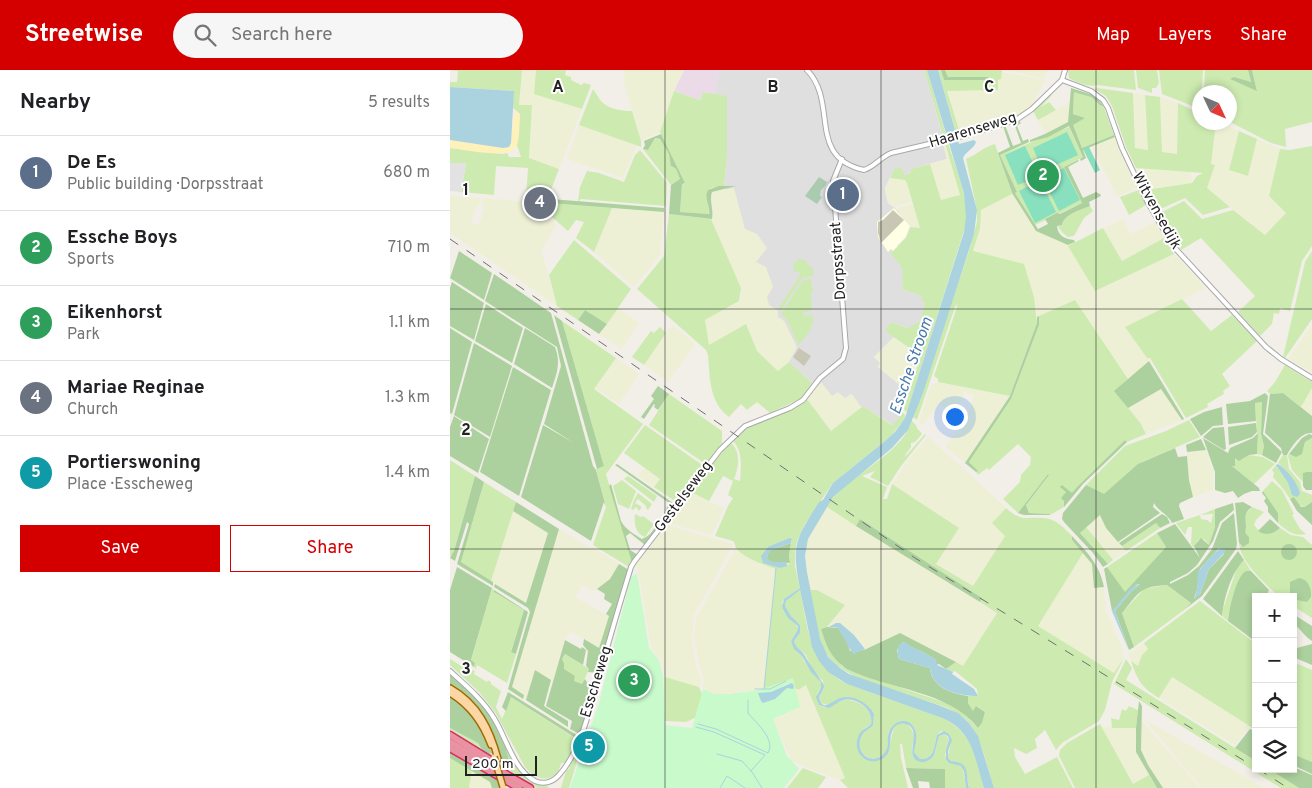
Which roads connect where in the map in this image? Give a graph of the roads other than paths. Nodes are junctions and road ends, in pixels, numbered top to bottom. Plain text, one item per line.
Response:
1 (807, 70) edge
2 (1065, 70) edge
3 (1062, 80) junction
4 (842, 159) junction
5 (839, 362) joint
6 (1312, 378) edge
7 (630, 569) joint
8 (450, 671) edge
9 (450, 688) edge
10 (450, 693) edge
11 (450, 735) edge
12 (450, 742) edge
13 (450, 748) edge
14 (496, 758) junction
15 (485, 767) junction
16 (516, 780) junction
17 (547, 783) junction
18 (504, 788) edge
19 (512, 788) edge
20 (519, 788) edge
21 (530, 788) edge
22 (550, 788) edge

1 - 4 street
2 - 3 street, Haarenseweg
3 - 4 street, Haarenseweg
3 - 6 street, Witvensedijk
4 - 5 street, Dorpsstraat
5 - 7 street, Gestelseweg
7 - 17 street, Esscheweg
8 - 17 street
9 - 14 main road
10 - 14 main road
11 - 16 highway
12 - 16 highway
13 - 15 highway
14 - 18 main road, bridge
15 - 19 highway
15 - 20 highway
16 - 21 highway
17 - 22 street

